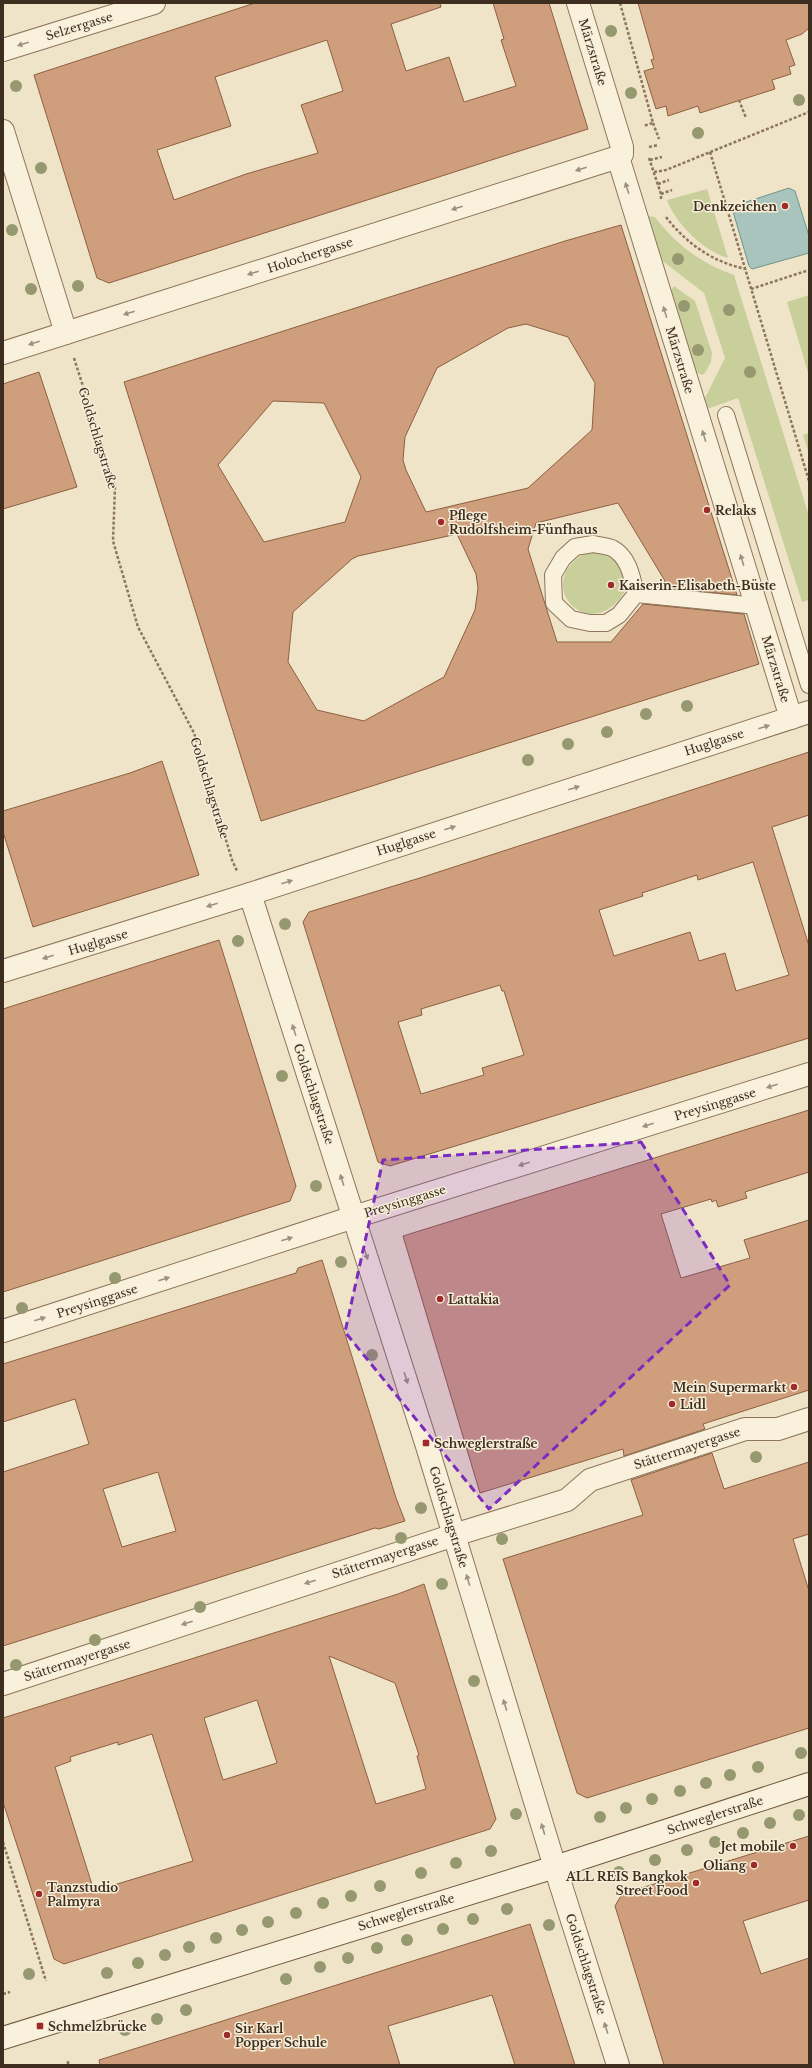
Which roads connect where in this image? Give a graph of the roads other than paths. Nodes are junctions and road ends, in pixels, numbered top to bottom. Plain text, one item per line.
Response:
1 (154, 3) edge
2 (578, 3) edge
3 (3, 50) edge
4 (3, 131) edge
5 (618, 157) junction
6 (66, 333) junction
7 (3, 352) edge
8 (726, 415) dead end
9 (636, 594) junction
10 (757, 606) junction
11 (809, 685) edge
12 (800, 715) edge
13 (250, 894) junction
14 (3, 971) edge
15 (809, 1074) edge
16 (354, 1217) junction
17 (3, 1331) edge
18 (809, 1419) edge
19 (454, 1534) junction
20 (3, 1684) edge
21 (809, 1784) edge
22 (555, 1866) junction
23 (3, 2038) edge
24 (618, 2065) edge

1 -> 3 street, Selzergasse
2 - 5 street, Märzstraße
4 - 6 street
5 -> 6 street, Holochergasse
10 -> 5 street, Märzstraße
6 -> 7 street, Holochergasse
8 - 11 lane
9 - 9 lane
9 - 10 lane
10 - 12 street, Märzstraße
13 -> 12 street, Huglgasse
13 -> 14 street, Huglgasse
16 -> 13 street, Goldschlagstraße
15 -> 16 street, Preysinggasse
17 -> 16 street, Preysinggasse
16 -> 19 street, Goldschlagstraße
18 - 19 street, Stättermayergasse
19 -> 20 street, Stättermayergasse
22 -> 19 street, Goldschlagstraße
21 - 22 street, Schweglerstraße
22 - 23 street, Schweglerstraße
24 -> 22 street, Goldschlagstraße

